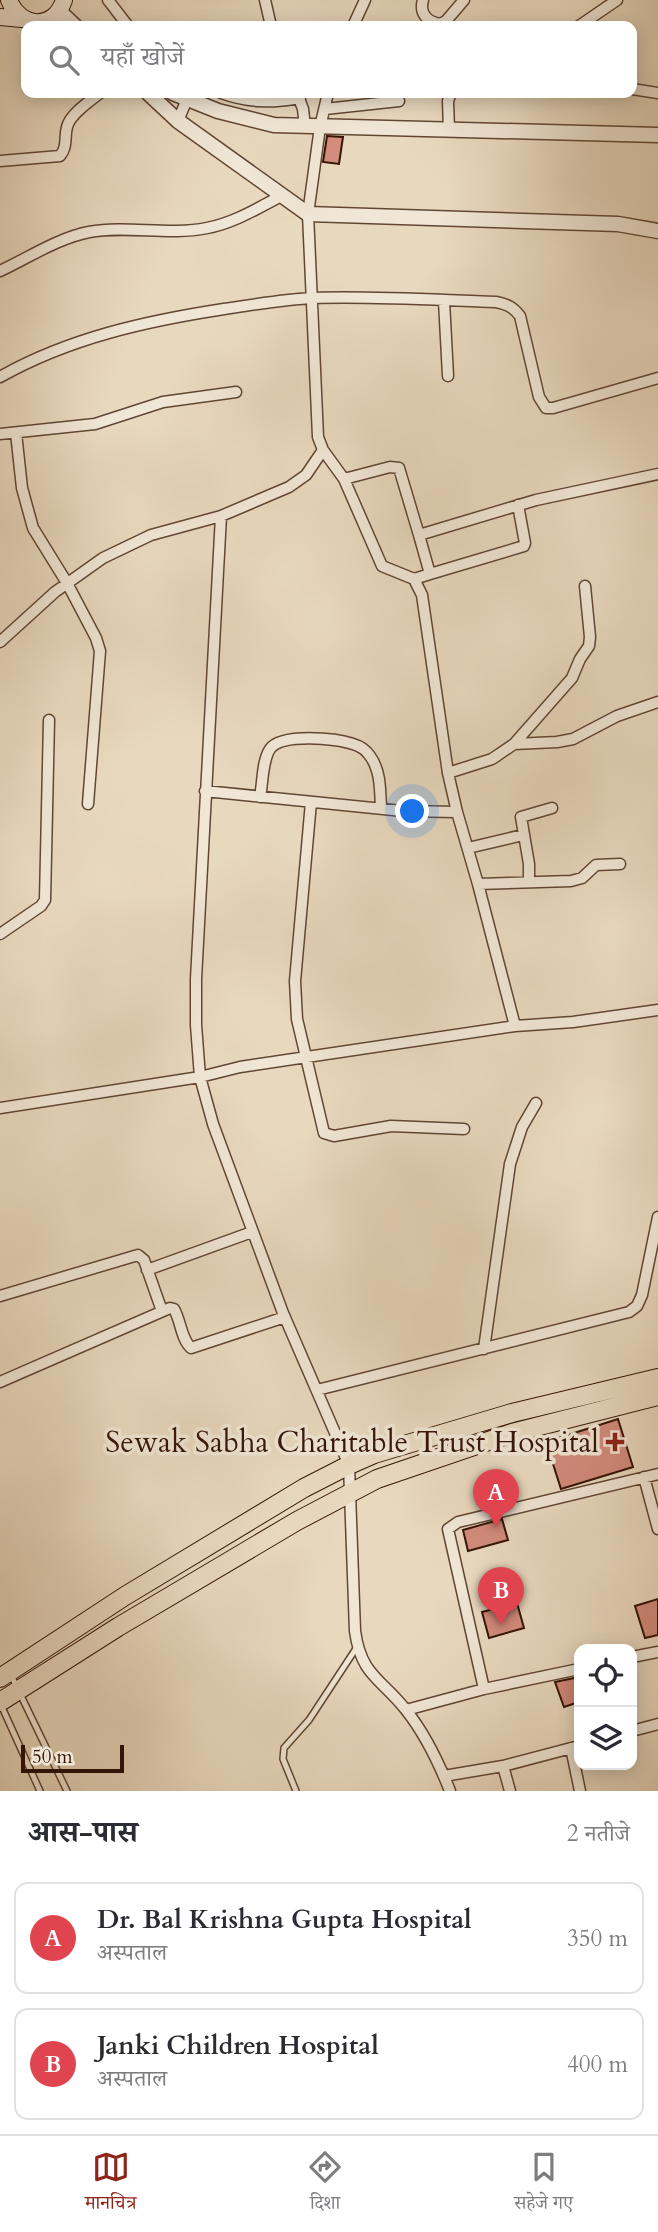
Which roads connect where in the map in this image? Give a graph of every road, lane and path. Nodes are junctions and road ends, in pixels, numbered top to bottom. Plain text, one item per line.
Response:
1 (9, 0) edge
2 (107, 0) edge
3 (265, 0) edge
4 (365, 0) edge
5 (423, 0) edge
6 (464, 0) edge
7 (617, 0) edge
8 (61, 6) edge
9 (0, 17) edge
10 (22, 19) junction
11 (29, 21) edge
12 (45, 21) edge
13 (72, 21) edge
14 (124, 21) edge
15 (270, 21) edge
16 (354, 21) edge
17 (432, 21) edge
18 (446, 21) edge
19 (586, 21) edge
20 (637, 90) edge
21 (658, 93) edge
22 (94, 98) edge
23 (153, 98) edge
24 (235, 98) edge
25 (286, 98) edge
26 (299, 98) edge
27 (327, 98) edge
28 (450, 98) edge
29 (187, 99) joint
30 (399, 101) dead end
31 (324, 109) junction
32 (178, 121) junction
33 (313, 127) junction
34 (449, 130) junction
35 (658, 135) edge
36 (0, 161) edge
37 (281, 196) junction
38 (307, 215) junction
39 (658, 231) edge
40 (0, 271) edge
41 (313, 298) junction
42 (444, 301) junction
43 (448, 376) dead end
44 (0, 377) edge
45 (658, 378) edge
46 (236, 392) dead end
47 (16, 433) junction
48 (0, 434) edge
49 (323, 450) junction
50 (658, 474) edge
51 (344, 480) junction
52 (518, 505) junction
53 (221, 516) junction
54 (419, 536) junction
55 (430, 574) junction
56 (414, 579) junction
57 (67, 583) junction
58 (585, 586) dead end
59 (0, 642) edge
60 (658, 702) edge
61 (49, 720) dead end
62 (514, 744) junction
63 (448, 773) junction
64 (205, 791) junction
65 (260, 797) junction
66 (311, 802) junction
67 (88, 804) dead end
68 (381, 808) junction
69 (552, 808) dead end
70 (457, 812) junction
71 (523, 835) junction
72 (468, 848) junction
73 (620, 864) dead end
74 (528, 881) junction
75 (478, 884) junction
76 (0, 934) edge
77 (658, 1010) edge
78 (515, 1026) junction
79 (305, 1058) junction
80 (200, 1077) junction
81 (536, 1103) dead end
82 (0, 1108) edge
83 (464, 1129) dead end
84 (658, 1217) edge
85 (252, 1232) junction
86 (147, 1270) junction
87 (0, 1296) edge
88 (162, 1311) junction
89 (285, 1317) junction
90 (484, 1349) junction
91 (658, 1378) edge
92 (0, 1382) edge
93 (317, 1390) junction
94 (658, 1396) edge
95 (349, 1465) junction
96 (658, 1474) edge
97 (644, 1477) junction
98 (351, 1494) junction
99 (658, 1529) edge
100 (357, 1647) junction
101 (658, 1652) edge
102 (637, 1656) edge
103 (574, 1670) edge
104 (4, 1675) edge
105 (484, 1689) junction
106 (19, 1690) junction
107 (0, 1703) edge
108 (406, 1710) junction
109 (658, 1724) edge
110 (637, 1730) edge
111 (574, 1747) edge
112 (503, 1766) junction
113 (578, 1770) edge
114 (444, 1776) junction
115 (40, 1791) edge
116 (67, 1791) edge
117 (296, 1791) edge
118 (450, 1791) edge
119 (510, 1791) edge
120 (580, 1791) edge

1 - 10 main road
2 - 14 street
3 - 15 street
4 - 16 street
5 - 17 street
6 - 18 street
7 - 19 street
8 - 12 main road
8 - 13 street
9 - 10 main road
10 - 11 main road
20 - 21 street
22 - 36 street
23 - 32 street
24 - 25 street
26 - 33 street
27 - 31 street
28 - 34 street
29 - 32 street
29 - 33 street
30 - 31 street
31 - 33 street
32 - 37 street
33 - 34 street
33 - 38 street
34 - 35 street
37 - 38 street
37 - 40 street
38 - 39 street
38 - 41 street
41 - 42 street
41 - 44 street
41 - 49 street
42 - 43 street
42 - 45 street
46 - 47 street
47 - 48 street
47 - 57 street
49 - 51 street
49 - 53 street
50 - 52 street
51 - 54 street
51 - 56 street
52 - 54 street
52 - 55 street
53 - 57 street
53 - 64 street
54 - 55 street
55 - 56 street
56 - 63 street
57 - 59 street
57 - 67 street
58 - 62 street
60 - 62 street
61 - 76 street
62 - 63 street
63 - 70 street
64 - 65 street
64 - 80 street
65 - 66 street
65 - 68 street
66 - 68 street
66 - 79 street
68 - 70 street
69 - 71 street
70 - 72 street
71 - 72 street
71 - 74 street
72 - 75 street
73 - 74 street
74 - 75 street
75 - 78 street
77 - 78 street
78 - 79 street
79 - 80 street
79 - 83 street
80 - 82 street
80 - 85 street
81 - 90 street
84 - 90 street
85 - 86 street
85 - 89 street
86 - 87 street
86 - 88 street
88 - 89 street
88 - 92 street
89 - 93 street
90 - 93 street
91 - 95 main road
93 - 95 street
94 - 98 main road
95 - 98 street
95 - 104 main road
96 - 97 street
97 - 99 street
97 - 105 street
98 - 100 street
98 - 106 main road
100 - 108 street
100 - 117 lane
101 - 102 street
103 - 105 street
104 - 106 lane
105 - 108 street
106 - 107 main road
106 - 116 lane
107 - 115 lane
108 - 114 street
109 - 110 street
111 - 112 street
112 - 114 street
112 - 119 street
113 - 120 street
114 - 118 street

